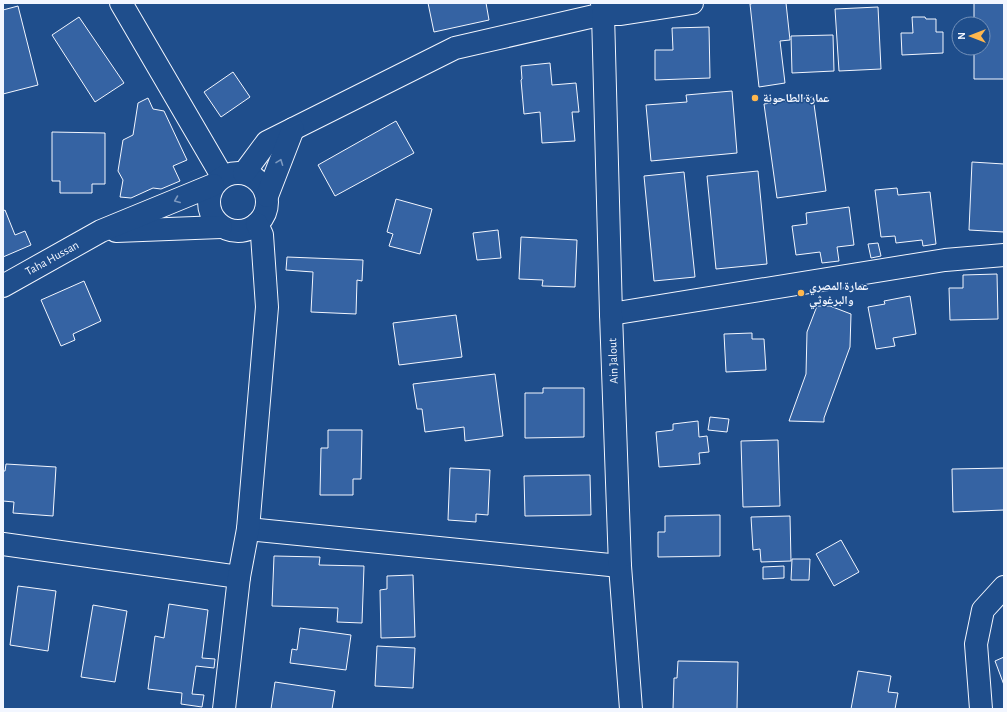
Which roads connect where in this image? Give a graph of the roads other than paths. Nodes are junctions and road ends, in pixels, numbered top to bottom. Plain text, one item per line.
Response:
1 (120, 3) edge
2 (692, 3) edge
3 (603, 8) edge
4 (293, 128) junction
5 (244, 173) junction
6 (218, 181) junction
7 (267, 196) junction
8 (257, 224) junction
9 (221, 227) junction
10 (101, 231) junction
11 (1004, 255) edge
12 (3, 286) edge
13 (611, 314) junction
14 (248, 529) junction
15 (3, 544) edge
16 (620, 566) junction
17 (239, 577) junction
18 (1004, 586) edge
19 (224, 709) edge
20 (631, 709) edge
21 (981, 709) edge

1 - 6 street
2 - 3 street
3 - 4 street
3 - 13 street, Ain Jalout
4 - 5 street
7 -> 4 street
5 - 6 street
5 - 7 street
6 - 9 street
6 -> 10 street, Taha Hussan
7 - 8 street
8 - 9 street
8 - 14 street
9 - 10 street
10 - 12 street, Taha Hussan
11 - 13 street
13 - 16 street, Ain Jalout
14 - 16 street
14 - 17 street
15 - 17 street
16 - 20 street, Ain Jalout
17 - 19 street
18 - 21 street

